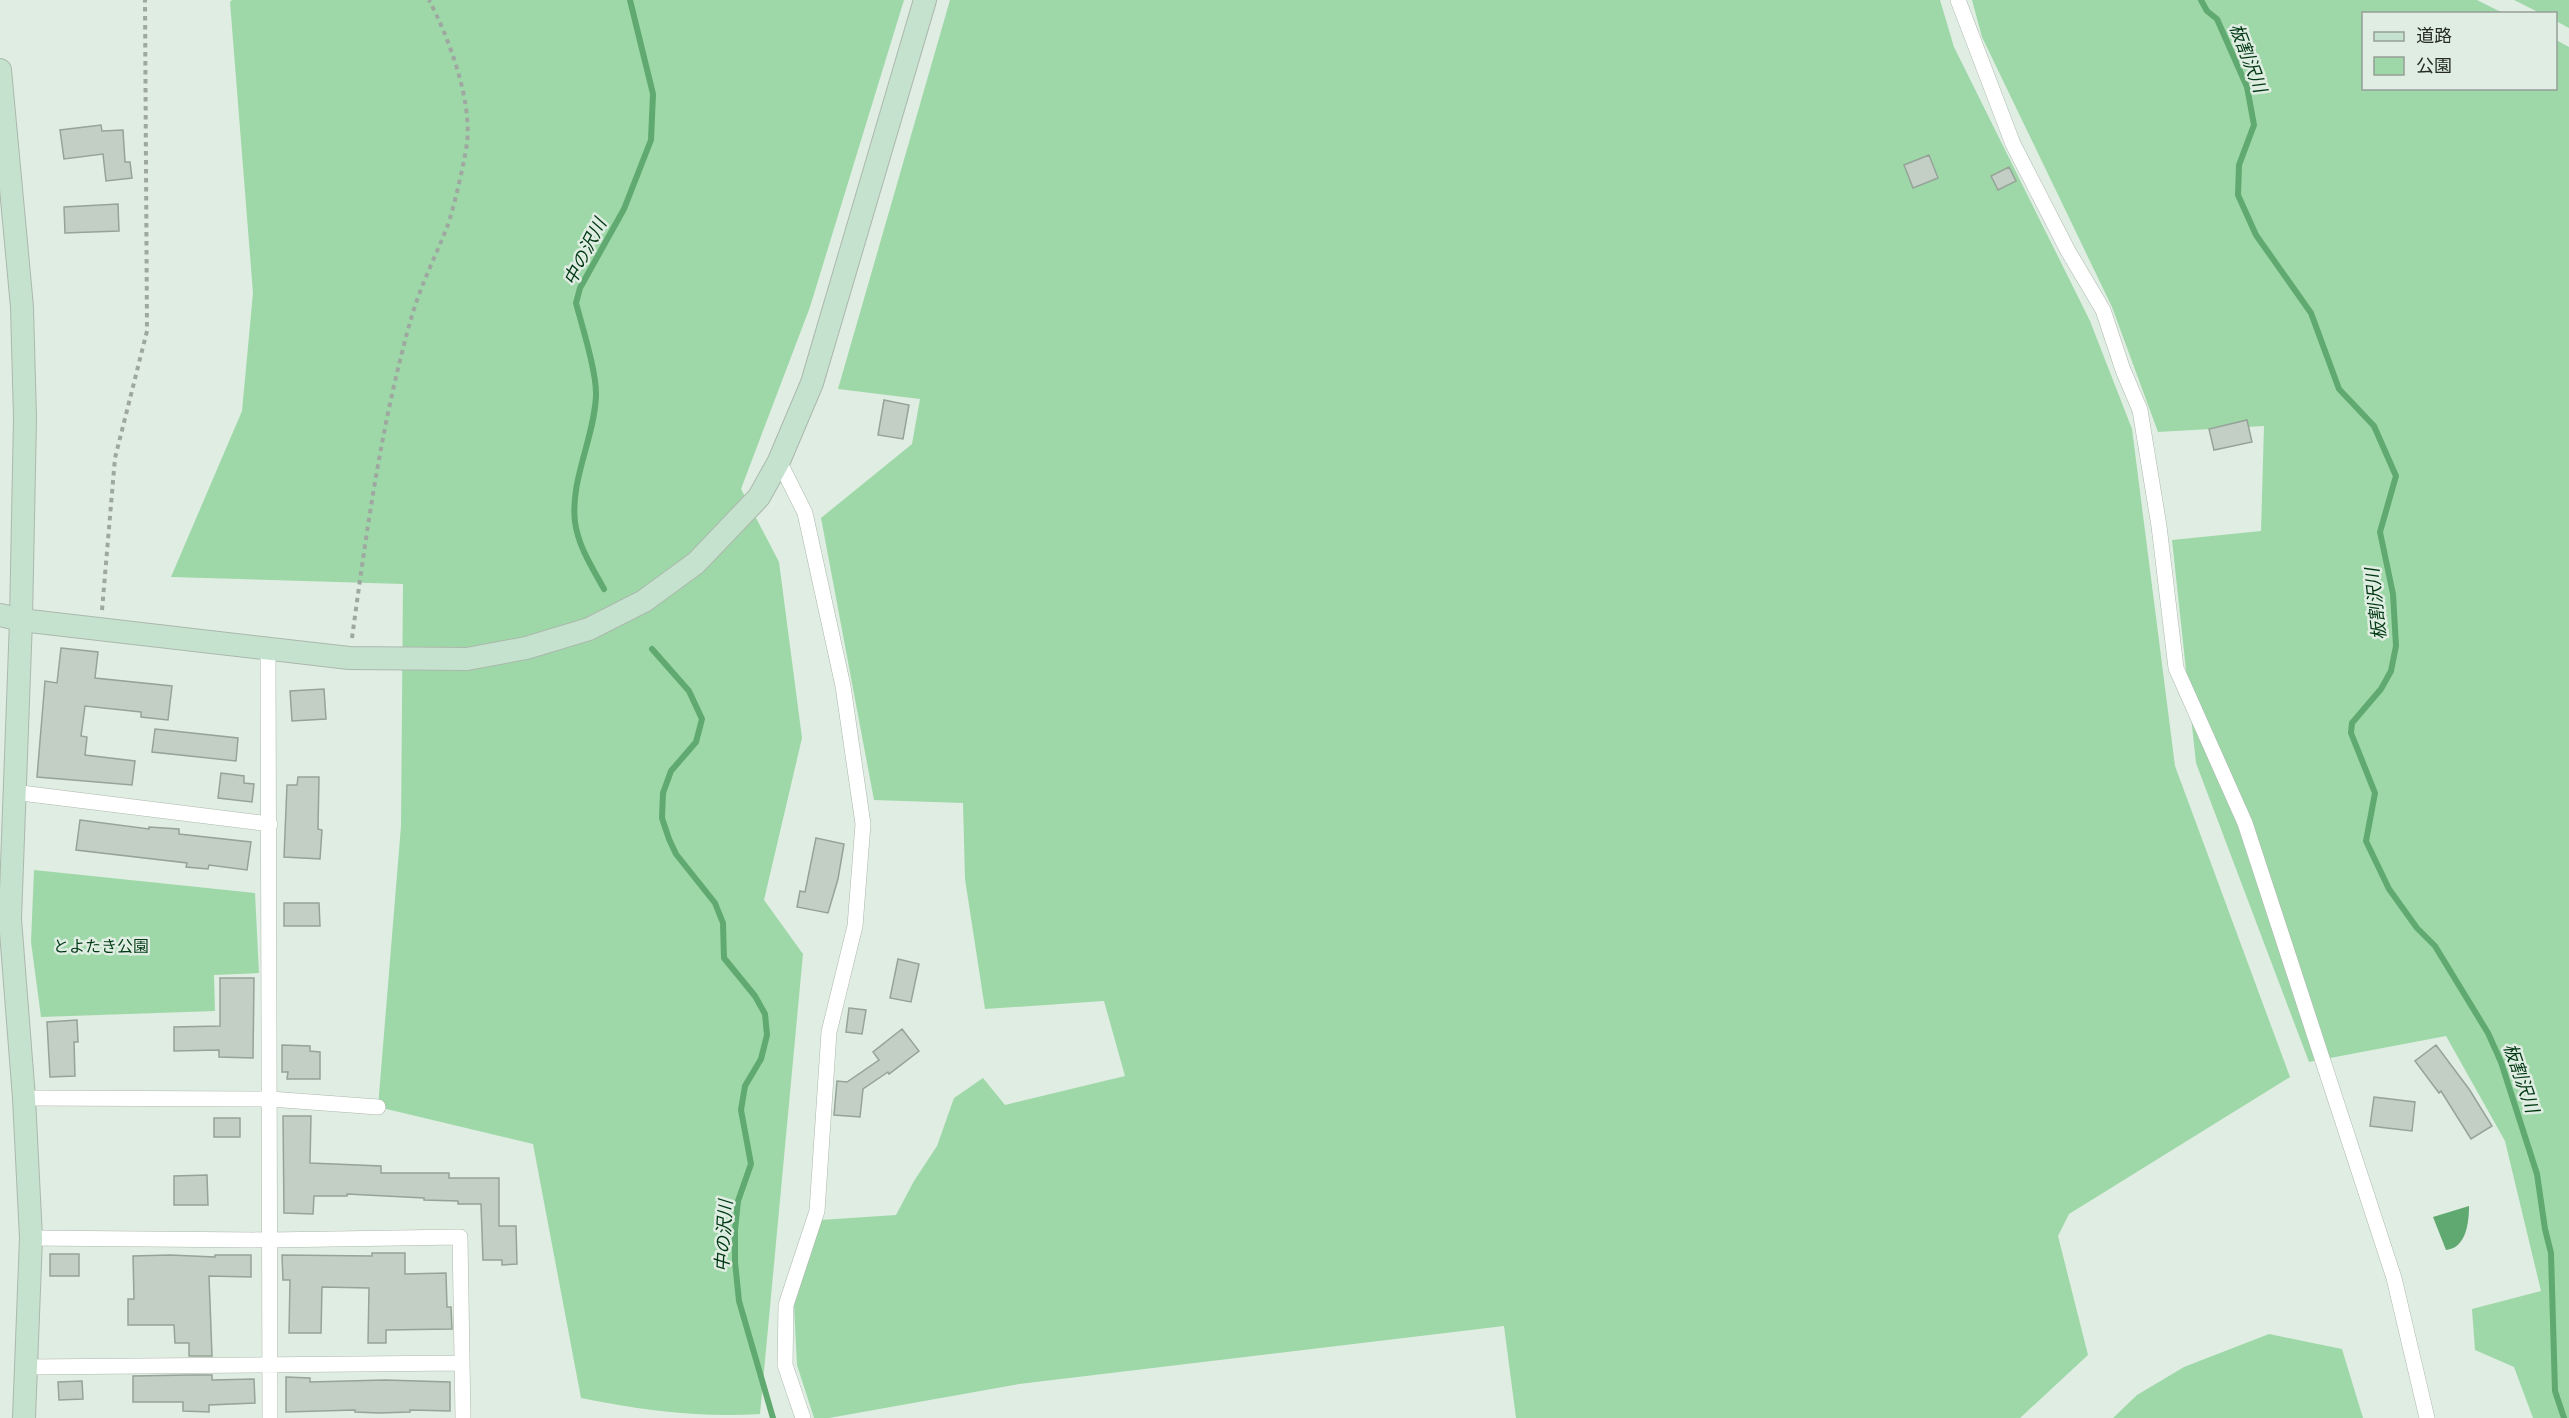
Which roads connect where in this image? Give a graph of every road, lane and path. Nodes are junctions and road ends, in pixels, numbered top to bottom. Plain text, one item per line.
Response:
1 (145, 0) edge
2 (429, 0) edge
3 (925, 0) edge
4 (1959, 0) edge
5 (0, 70) edge
6 (779, 461) junction
7 (10, 617) edge
8 (100, 628) junction
9 (268, 650) junction
10 (349, 658) junction
11 (13, 792) junction
12 (270, 824) junction
13 (24, 1098) junction
14 (270, 1099) junction
15 (378, 1107) dead end
16 (31, 1238) junction
17 (270, 1240) junction
18 (461, 1363) junction
19 (270, 1366) junction
20 (28, 1367) junction
21 (24, 1418) edge
22 (270, 1418) edge
23 (463, 1418) edge
24 (802, 1418) edge
25 (2427, 1418) edge

1 - 8 path
2 - 10 path
3 - 6 street
4 - 25 street
5 - 7 street
6 - 10 street
6 - 24 street
7 - 8 street
7 - 11 street
8 - 9 street
9 - 10 street
9 - 12 street
11 - 12 street
11 - 13 street
12 - 14 street
13 - 14 street
13 - 16 street
14 - 15 street
14 - 17 street
16 - 17 street
16 - 20 street
17 - 18 street
17 - 19 street
18 - 19 street
18 - 23 street
19 - 20 street
19 - 22 street
20 - 21 street

